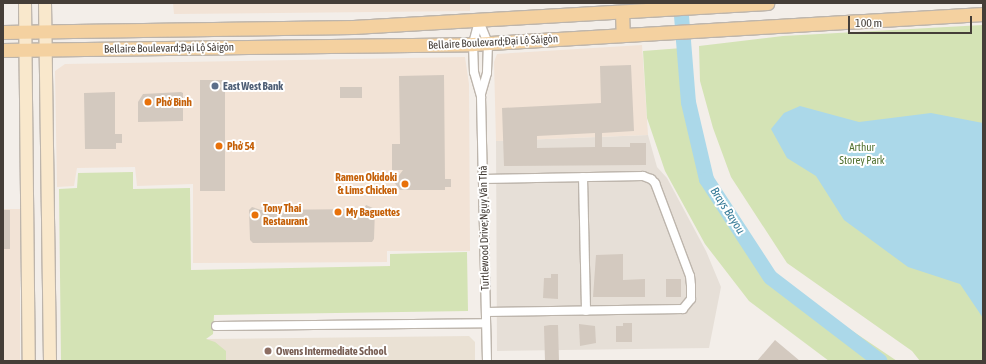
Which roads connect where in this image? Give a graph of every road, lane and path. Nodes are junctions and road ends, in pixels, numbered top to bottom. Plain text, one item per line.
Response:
1 (25, 3) edge
2 (45, 3) edge
3 (767, 3) edge
4 (622, 12) junction
5 (983, 14) edge
6 (479, 21) junction
7 (3, 32) edge
8 (25, 32) junction
9 (45, 32) junction
10 (623, 35) junction
11 (488, 43) junction
12 (473, 44) junction
13 (3, 50) edge
14 (25, 50) junction
15 (46, 50) junction
16 (481, 95) junction
17 (583, 177) junction
18 (483, 179) junction
19 (27, 181) junction
20 (48, 181) junction
21 (586, 311) junction
22 (486, 312) junction
23 (486, 323) junction
24 (216, 326) dead end
25 (29, 361) edge
26 (50, 361) edge
27 (487, 361) edge

1 - 8 main road
2 - 9 main road
3 - 4 main road, Bellaire Boulevard;Đại Lộ Sàigòn
4 - 6 main road, Bellaire Boulevard;Đại Lộ Sàigòn
4 - 10 main road
5 - 10 main road, Bellaire Boulevard;Đại Lộ Sàigòn
6 - 9 main road, Bellaire Boulevard;Đại Lộ Sàigòn
6 - 11 street, Turtlewood Drive;Ngụy Văn Thà
6 - 12 street, Turtlewood Drive;Ngụy Văn Thà
7 - 8 main road, Bellaire Boulevard;Đại Lộ Sàigòn
8 - 9 main road, Bellaire Boulevard;Đại Lộ Sàigòn
8 - 14 main road
9 - 15 main road
10 - 11 main road, Bellaire Boulevard;Đại Lộ Sàigòn
11 - 12 main road, Bellaire Boulevard;Đại Lộ Sàigòn
11 - 16 street, Turtlewood Drive;Ngụy Văn Thà
12 - 15 main road, Bellaire Boulevard;Đại Lộ Sàigòn
12 - 16 street, Turtlewood Drive;Ngụy Văn Thà
13 - 14 main road, Bellaire Boulevard;Đại Lộ Sàigòn
14 - 15 main road, Bellaire Boulevard;Đại Lộ Sàigòn
14 - 19 main road
15 - 20 main road
16 - 18 street, Turtlewood Drive;Ngụy Văn Thà
17 - 18 street
17 - 21 street
17 - 21 street
18 - 22 street, Turtlewood Drive;Ngụy Văn Thà
19 - 20 main road
19 - 25 main road
20 - 26 main road
21 - 22 street
22 - 23 street, Turtlewood Drive;Ngụy Văn Thà
23 - 24 street
23 - 27 street, Turtlewood Drive;Ngụy Văn Thà

